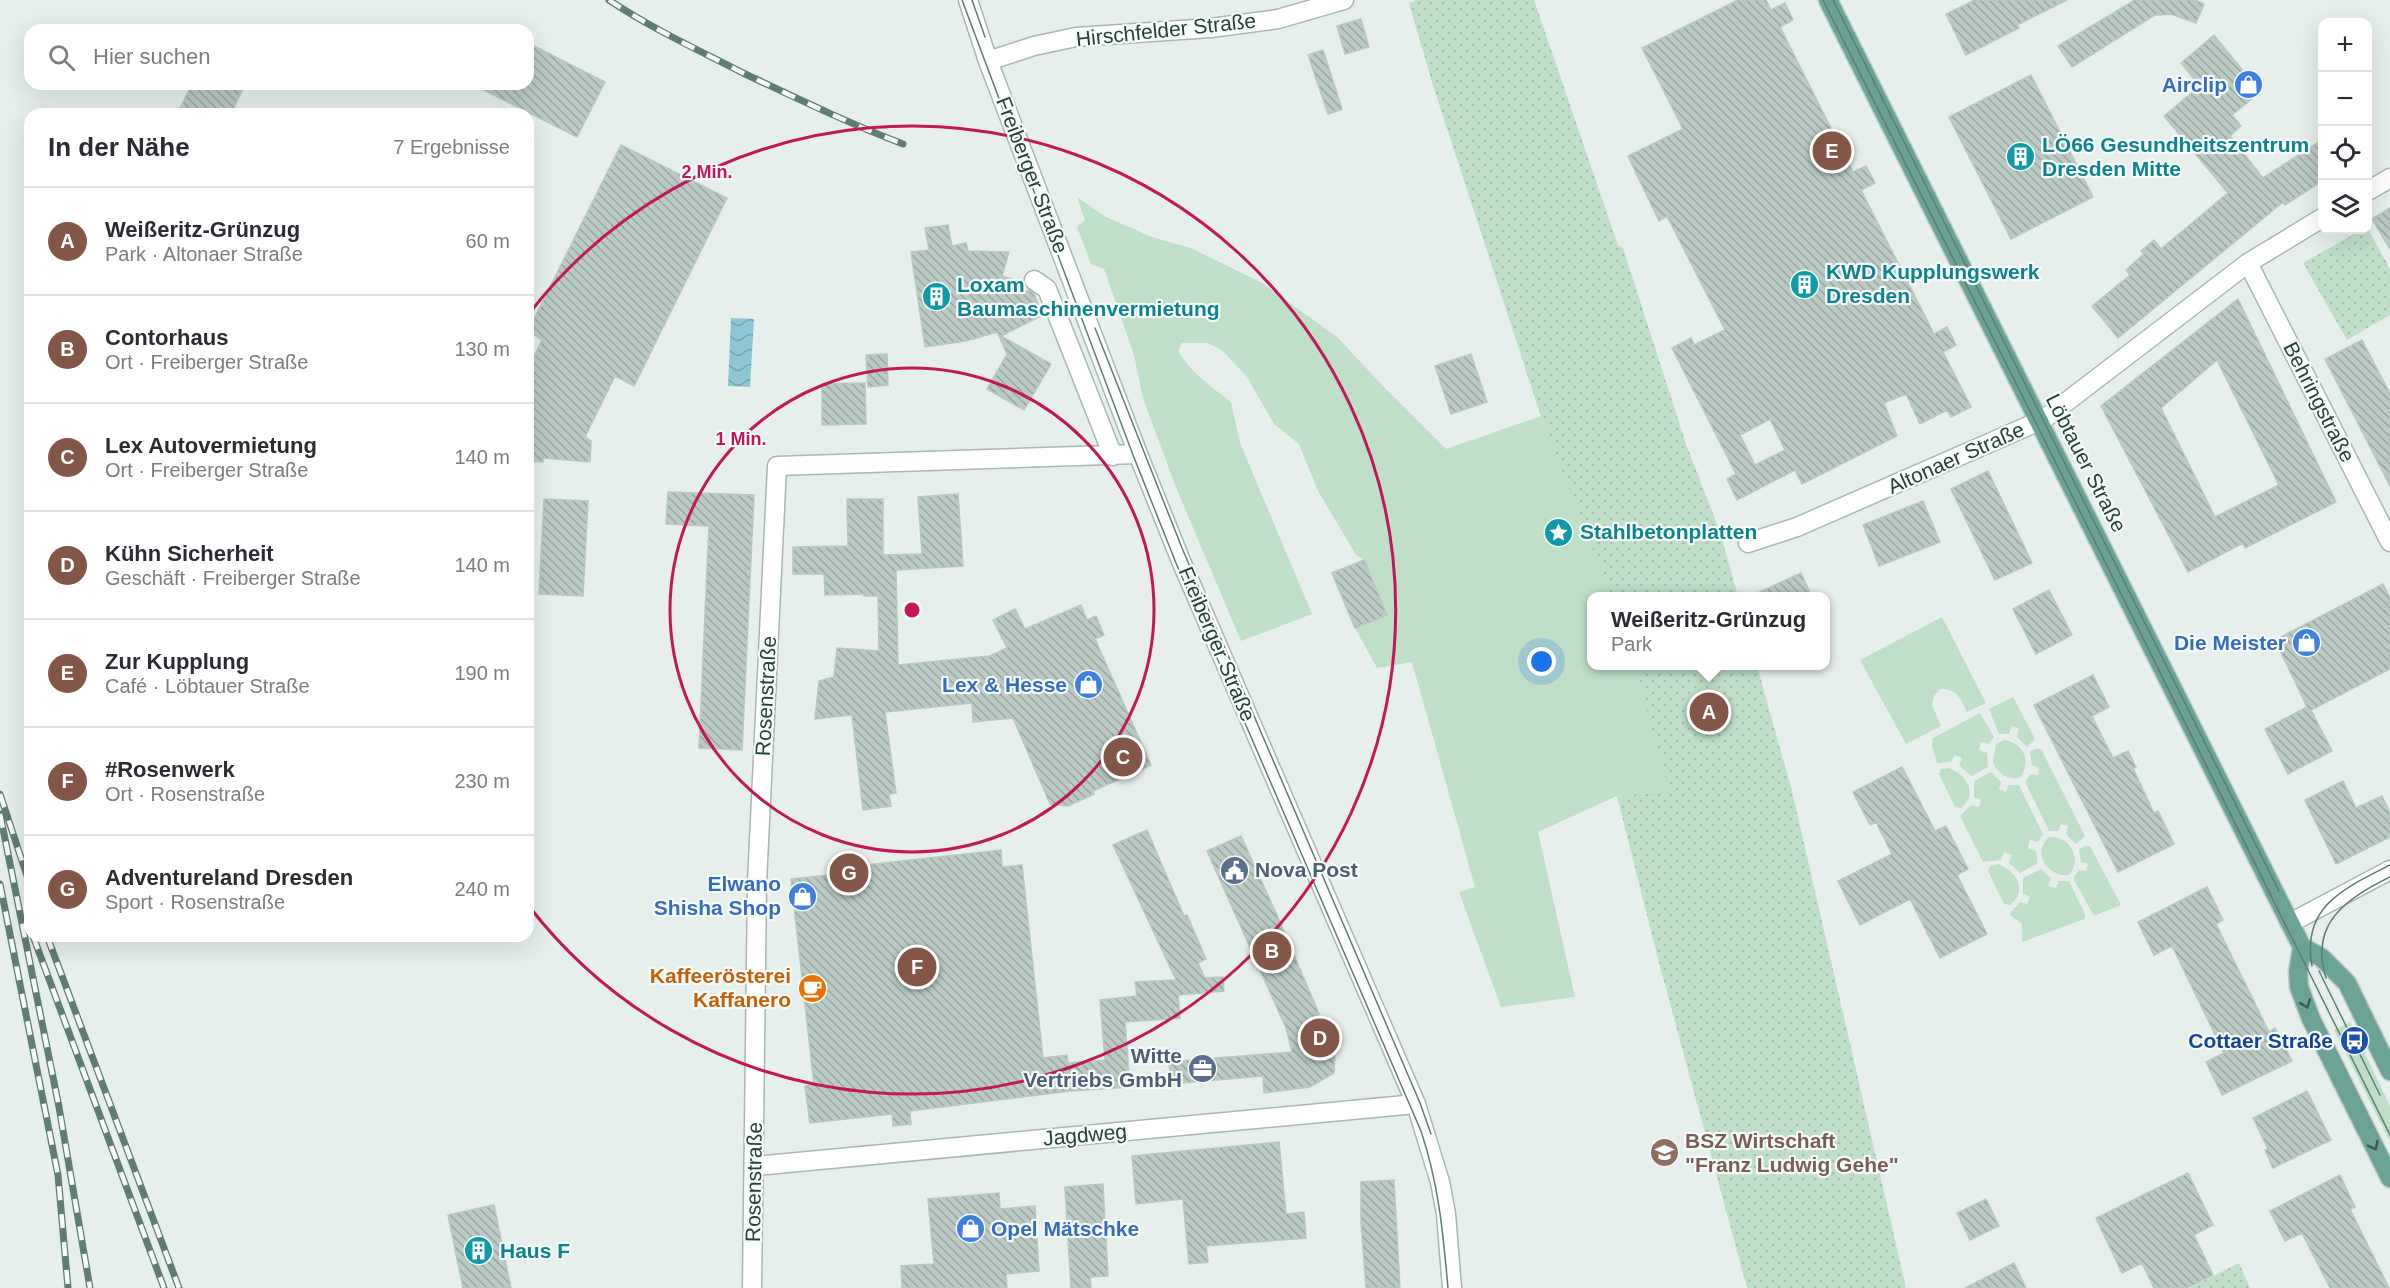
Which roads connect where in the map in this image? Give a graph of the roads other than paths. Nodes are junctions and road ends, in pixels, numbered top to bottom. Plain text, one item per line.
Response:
1 (968, 0) edge
2 (1344, 0) edge
3 (1828, 0) edge
4 (988, 61) junction
5 (2390, 178) edge
6 (2372, 188) edge
7 (2318, 220) edge
8 (2248, 263) junction
9 (1034, 280) dead end
10 (2040, 421) junction
11 (1138, 454) junction
12 (1113, 456) junction
13 (2390, 542) edge
14 (1748, 543) dead end
15 (2390, 870) edge
16 (2290, 923) junction
17 (2302, 947) junction
18 (2390, 1071) edge
19 (1416, 1104) junction
20 (755, 1166) junction
21 (2390, 1178) edge
22 (752, 1288) edge
23 (1452, 1288) edge

1 - 4 street, Freiberger Straße
2 - 4 street, Hirschfelder Straße
3 - 10 main road, Löbtauer Straße
4 - 11 street, Freiberger Straße
5 - 6 street
7 - 8 street, Altonaer Straße
8 - 10 street, Altonaer Straße
8 - 13 street, Behringstraße
9 - 12 street
10 - 14 street, Altonaer Straße
10 - 16 main road, Löbtauer Straße
11 - 12 street, Rosenstraße
11 - 19 street, Freiberger Straße
12 - 20 street, Rosenstraße
15 - 16 street
16 - 17 main road, Löbtauer Straße
17 - 18 main road
17 -> 21 main road
19 - 20 street, Jagdweg
19 - 23 street, Freiberger Straße
20 - 22 street, Rosenstraße

